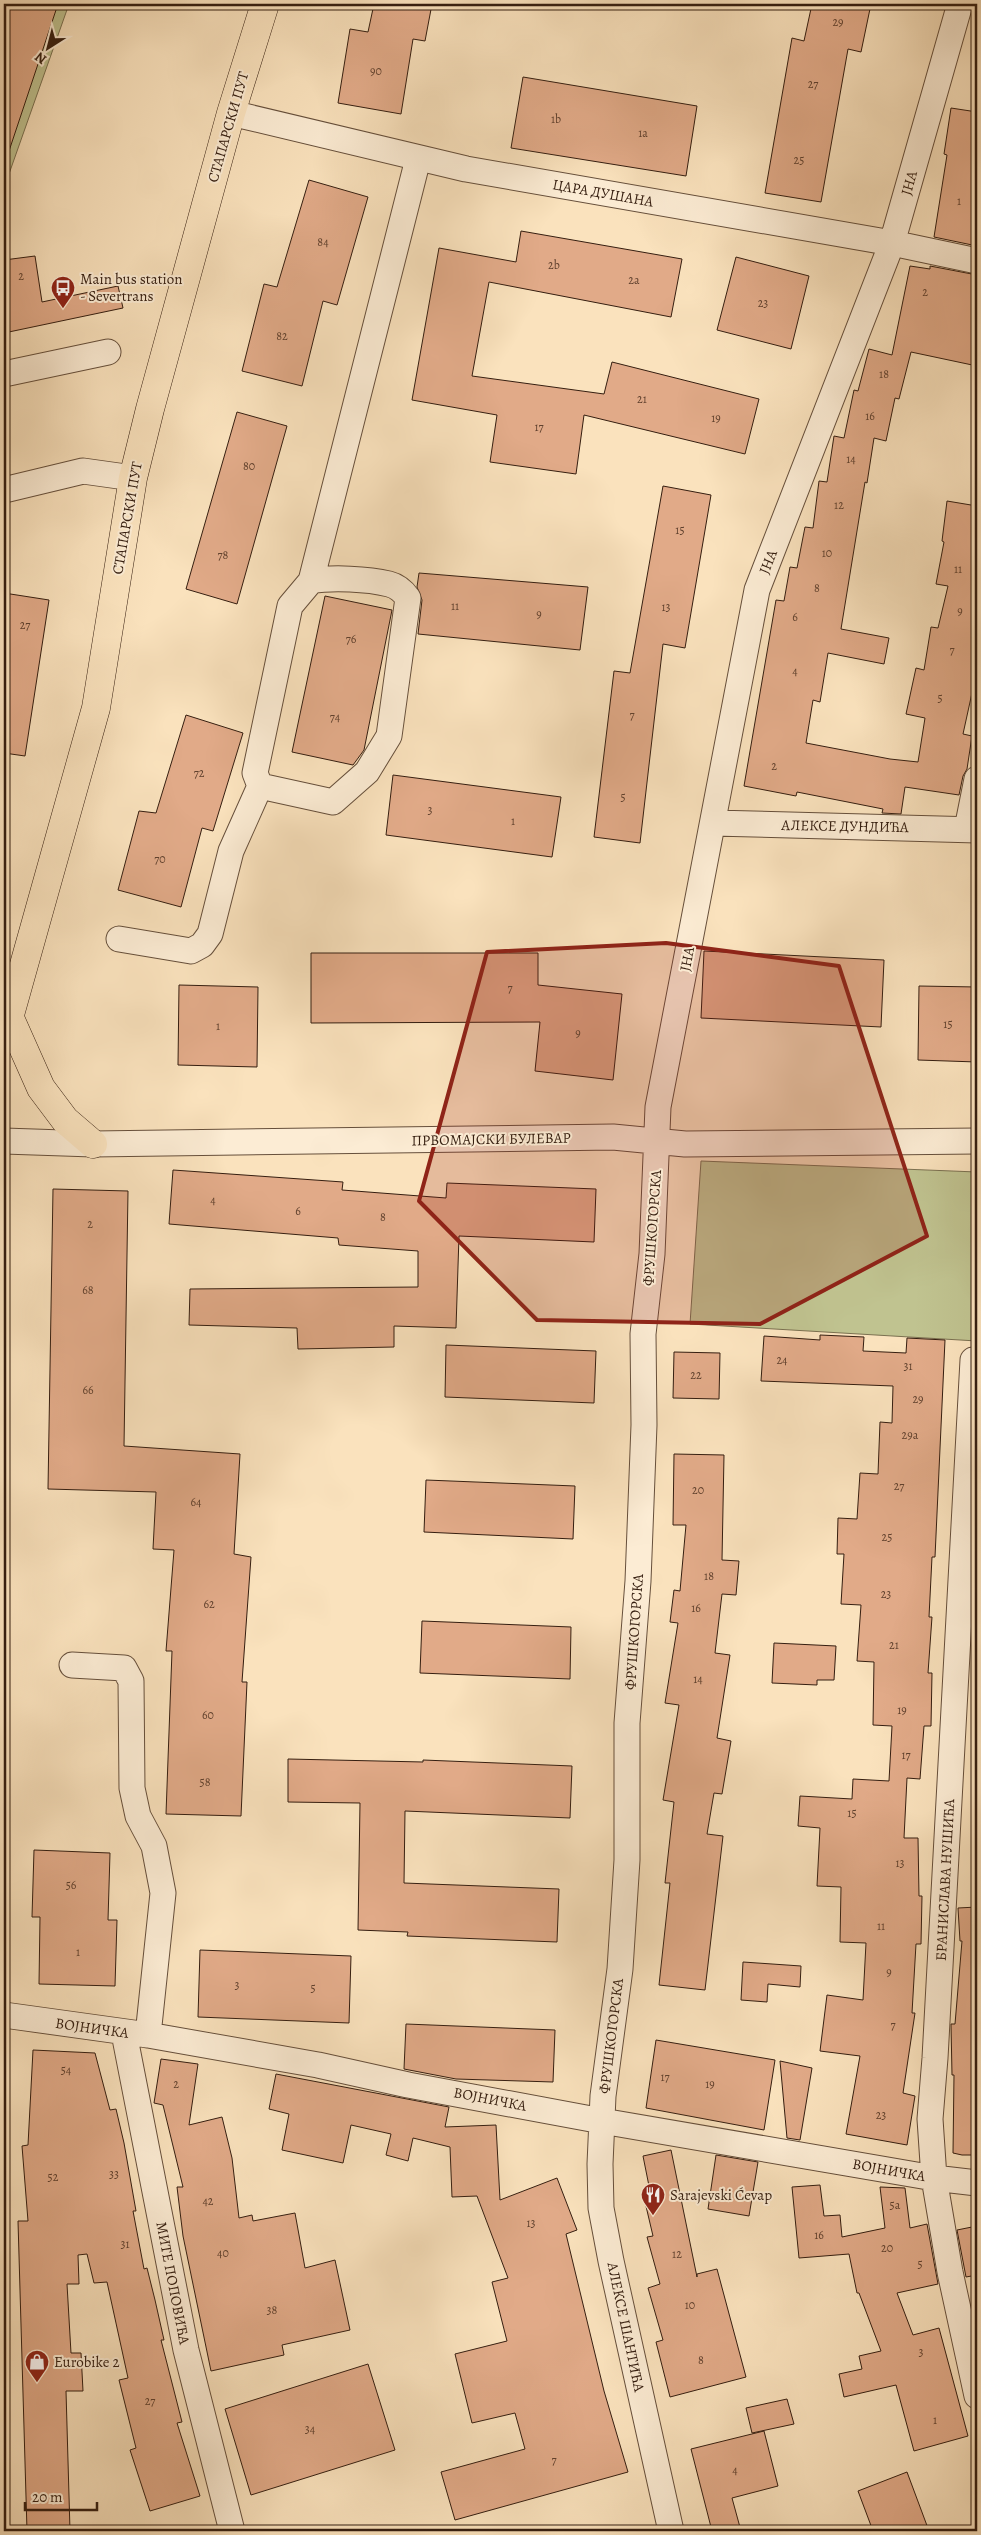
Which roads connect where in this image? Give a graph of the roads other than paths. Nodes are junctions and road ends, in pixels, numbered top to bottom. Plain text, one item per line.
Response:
1 (265, 4) edge
2 (965, 10) edge
3 (232, 113) junction
4 (418, 159) junction
5 (892, 243) junction
6 (977, 260) edge
7 (108, 352) dead end
8 (4, 374) edge
9 (133, 478) junction
10 (4, 490) edge
11 (311, 581) junction
12 (977, 779) edge
13 (260, 786) junction
14 (713, 823) junction
15 (972, 829) edge
16 (120, 940) dead end
17 (7, 1026) edge
18 (4, 1141) edge
19 (977, 1141) edge
20 (656, 1142) junction
21 (93, 1144) junction
22 (973, 1360) dead end
23 (72, 1665) dead end
24 (4, 2015) edge
25 (136, 2034) junction
26 (602, 2121) junction
27 (934, 2178) junction
28 (977, 2184) edge
29 (977, 2396) edge
30 (232, 2531) edge
31 (671, 2531) edge

1 - 3 main road, СТАПАРСКИ ПУТ
2 - 5 street, ЈНА
3 - 4 street, ЦАРА ДУШАНА
3 - 9 main road, СТАПАРСКИ ПУТ
4 - 5 street, ЦАРА ДУШАНА
4 - 11 street
5 - 6 street, ЦАРА ДУШАНА
5 - 14 street, ЈНА
7 - 8 street
9 - 10 street
9 - 17 main road, СТАПАРСКИ ПУТ
11 - 13 street
11 - 13 street
12 - 15 street
13 - 16 street
14 - 15 street, АЛЕКСЕ ДУНДИЋА
14 - 20 street, ЈНА
17 - 21 main road
18 - 21 street, ПРВОМАЈСКИ БУЛЕВАР
19 - 20 street, ПРВОМАЈСКИ БУЛЕВАР
20 - 21 street, ПРВОМАЈСКИ БУЛЕВАР
20 - 26 street, ФРУШКОГОРСКА
22 - 27 street, БРАНИСЛАВА НУШИЋА
23 - 25 street, МИТЕ ПОПОВИЋА
24 - 25 street, ВОЈНИЧКА
25 - 26 street, ВОЈНИЧКА
25 - 30 street, МИТЕ ПОПОВИЋА
26 - 27 street, ВОЈНИЧКА
26 - 31 street, АЛЕКСЕ ШАНТИЋА
27 - 28 street, ВОЈНИЧКА
27 - 29 street, БРАНИСЛАВА НУШИЋА

